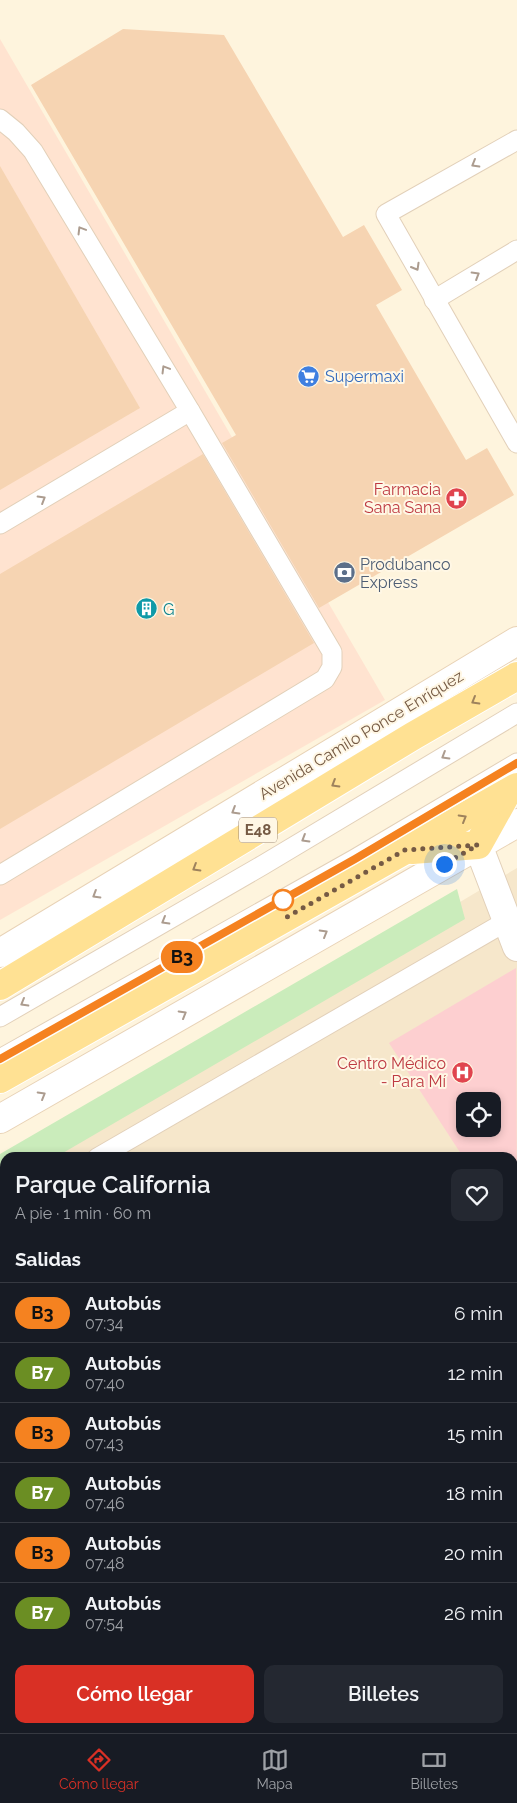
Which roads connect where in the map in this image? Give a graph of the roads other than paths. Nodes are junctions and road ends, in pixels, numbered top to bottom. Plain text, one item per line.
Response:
1 (0, 119) edge
2 (517, 140) edge
3 (517, 250) edge
4 (434, 300) junction
5 (190, 411) junction
6 (517, 443) edge
7 (0, 524) edge
8 (517, 641) edge
9 (517, 676) edge
10 (517, 713) edge
11 (517, 763) edge
12 (512, 790) edge
13 (517, 823) edge
14 (478, 845) junction
15 (405, 850) junction
16 (0, 875) edge
17 (508, 921) junction
18 (517, 947) edge
19 (0, 953) edge
20 (42, 960) junction
21 (0, 968) edge
22 (0, 986) edge
23 (0, 1017) edge
24 (0, 1059) edge
25 (0, 1079) edge
26 (0, 1119) edge
27 (107, 1152) edge

5 -> 1 lane
2 -> 4 lane
4 -> 3 lane
4 - 6 lane
7 -> 5 lane
5 - 16 lane
8 -> 19 main road, Avenida Camilo Ponce Enríquez / E48
9 -> 20 main road, Avenida Camilo Ponce Enríquez / E48
10 -> 23 lane
11 - 24 lane
12 - 14 main road
15 -> 12 main road
13 - 14 main road
14 - 15 main road
14 - 17 main road
26 -> 14 main road
15 - 25 main road
17 - 18 main road
17 - 27 lane
20 - 21 main road
20 - 22 main road, Avenida Camilo Ponce Enríquez / E48

